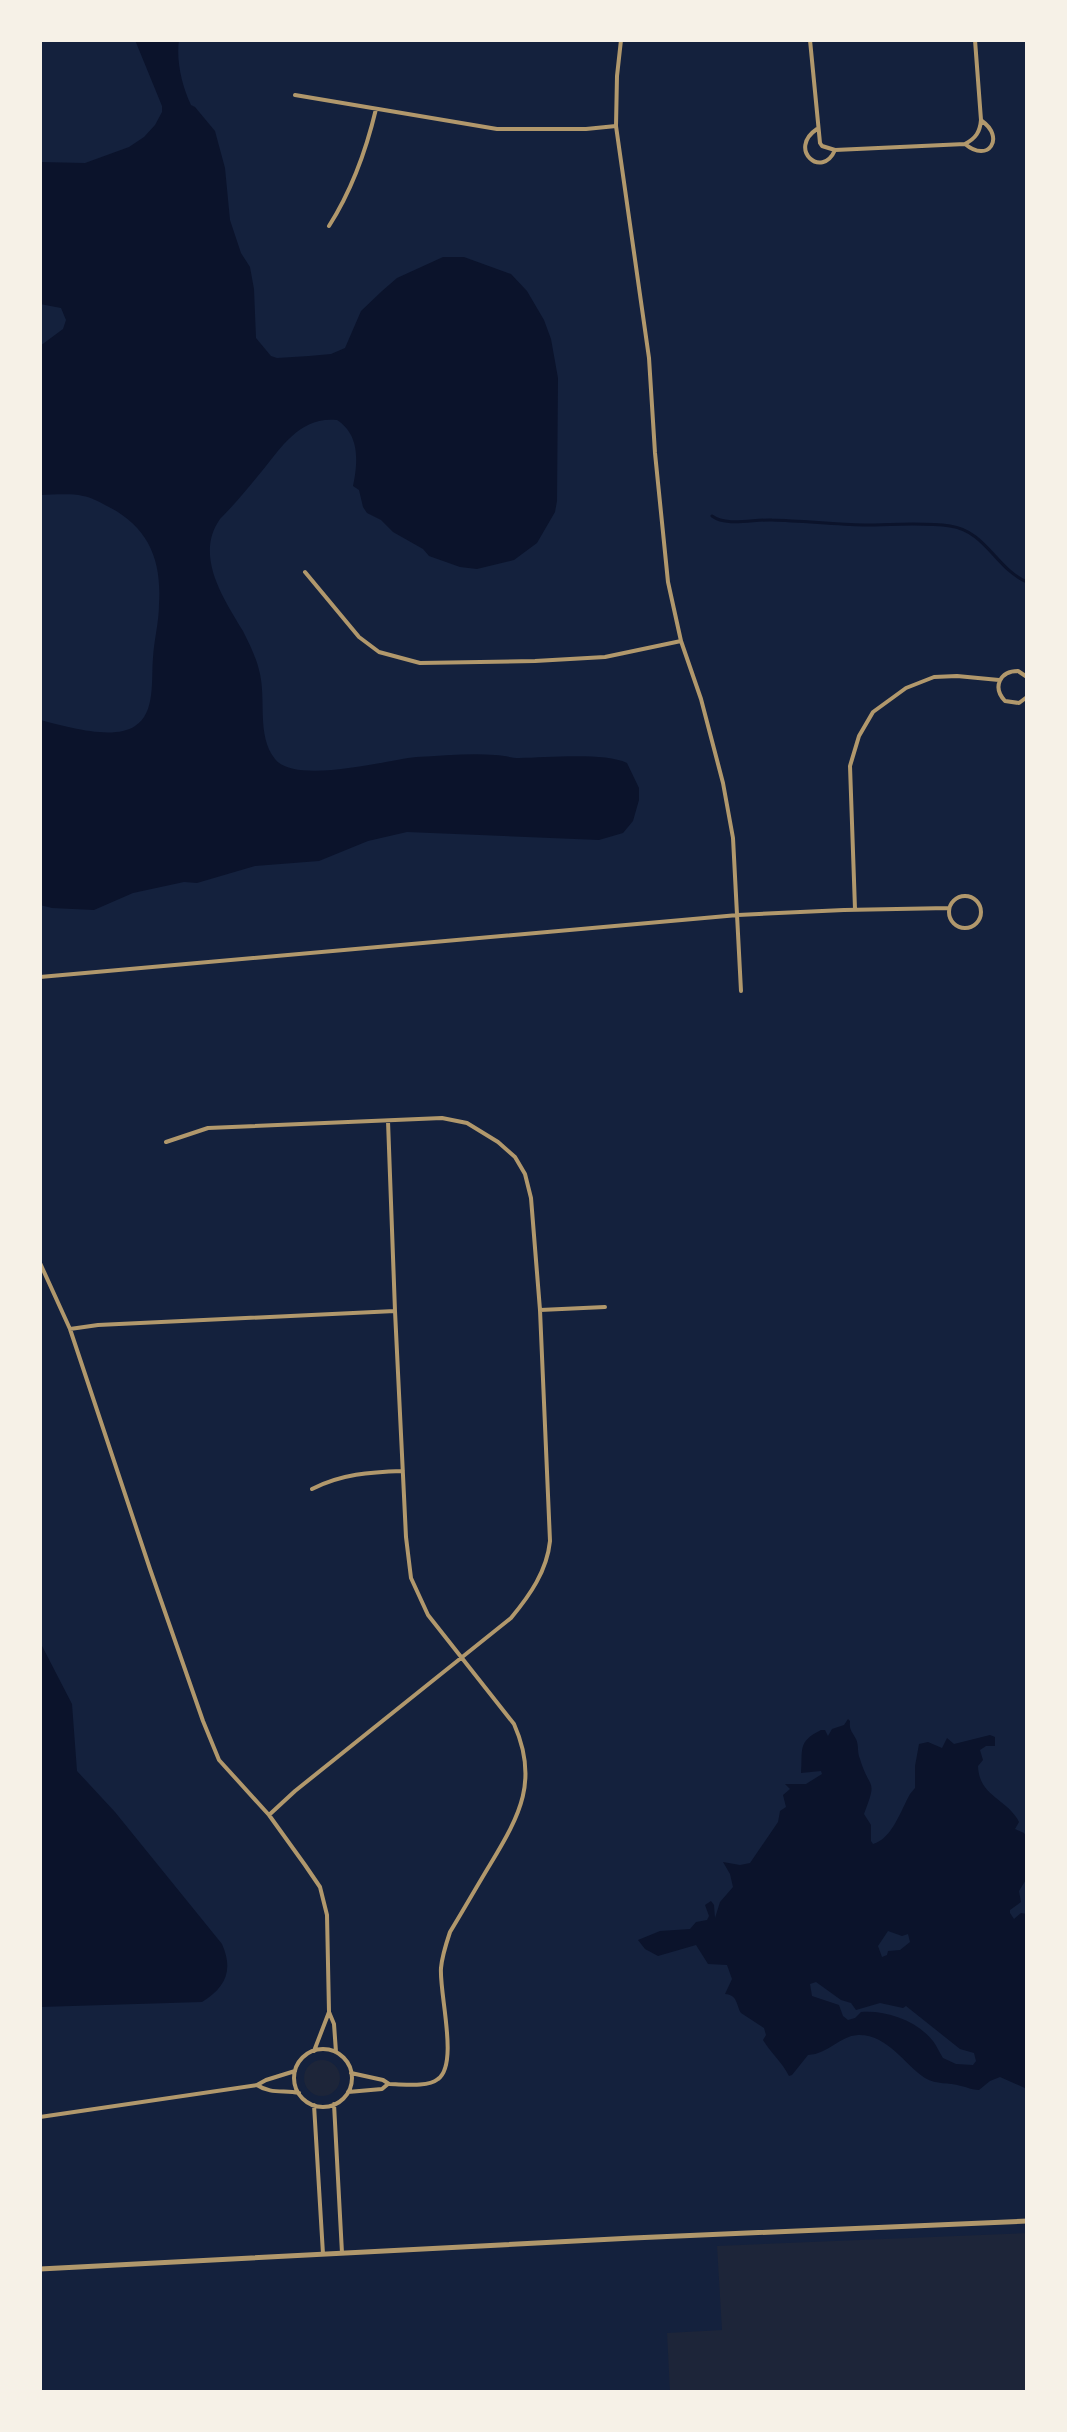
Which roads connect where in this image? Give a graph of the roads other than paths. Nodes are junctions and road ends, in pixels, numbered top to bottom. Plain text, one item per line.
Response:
1 (621, 40) edge
2 (810, 40) edge
3 (975, 40) edge
4 (295, 95) dead end
5 (376, 109) junction
6 (981, 120) junction
7 (616, 126) junction
8 (818, 128) junction
9 (965, 144) junction
10 (835, 150) junction
11 (329, 226) dead end
12 (305, 572) dead end
13 (681, 641) junction
14 (1027, 677) edge
15 (999, 680) junction
16 (1027, 697) edge
17 (949, 908) junction
18 (855, 909) junction
19 (738, 915) junction
20 (40, 977) edge
21 (741, 991) dead end
22 (388, 1121) junction
23 (166, 1142) dead end
24 (40, 1263) edge
25 (605, 1307) dead end
26 (540, 1310) junction
27 (395, 1311) junction
28 (70, 1329) junction
29 (403, 1471) junction
30 (312, 1489) dead end
31 (461, 1658) junction
32 (269, 1815) junction
33 (329, 2012) junction
34 (314, 2051) junction
35 (336, 2052) junction
36 (295, 2071) junction
37 (351, 2073) junction
38 (389, 2084) junction
39 (257, 2085) junction
40 (348, 2092) junction
41 (299, 2093) junction
42 (334, 2104) junction
43 (314, 2105) junction
44 (40, 2117) edge
45 (1027, 2221) edge
46 (342, 2253) junction
47 (323, 2254) junction
48 (40, 2269) edge

1 - 7 street
2 - 8 street
3 - 6 street
4 - 5 street
5 - 7 street
5 - 11 street
6 - 9 street
6 - 9 street
7 - 13 street
8 - 10 street
8 - 10 street
9 - 10 street
12 - 13 street
13 - 19 street
14 - 15 street
15 - 16 street
15 - 18 street
17 - 17 street
17 - 18 street
18 - 19 street
19 - 20 street
19 - 21 street
22 - 23 street
22 - 26 street
22 - 27 street
24 - 28 street
25 - 26 street
26 - 31 street
27 - 28 street
27 - 29 street
28 - 32 street
29 - 30 street
29 - 31 street
31 - 32 street
31 - 38 street
32 - 33 street
33 - 34 street
33 - 35 street
34 - 35 street
34 - 36 street
35 - 37 street
36 - 39 street
36 - 41 street
37 - 38 street
37 - 40 street
38 - 40 street
39 - 41 street
39 - 44 street
40 - 42 street
41 - 43 street
42 - 43 street
42 - 46 street
43 - 47 street
45 - 46 street
46 - 47 street
47 - 48 street

